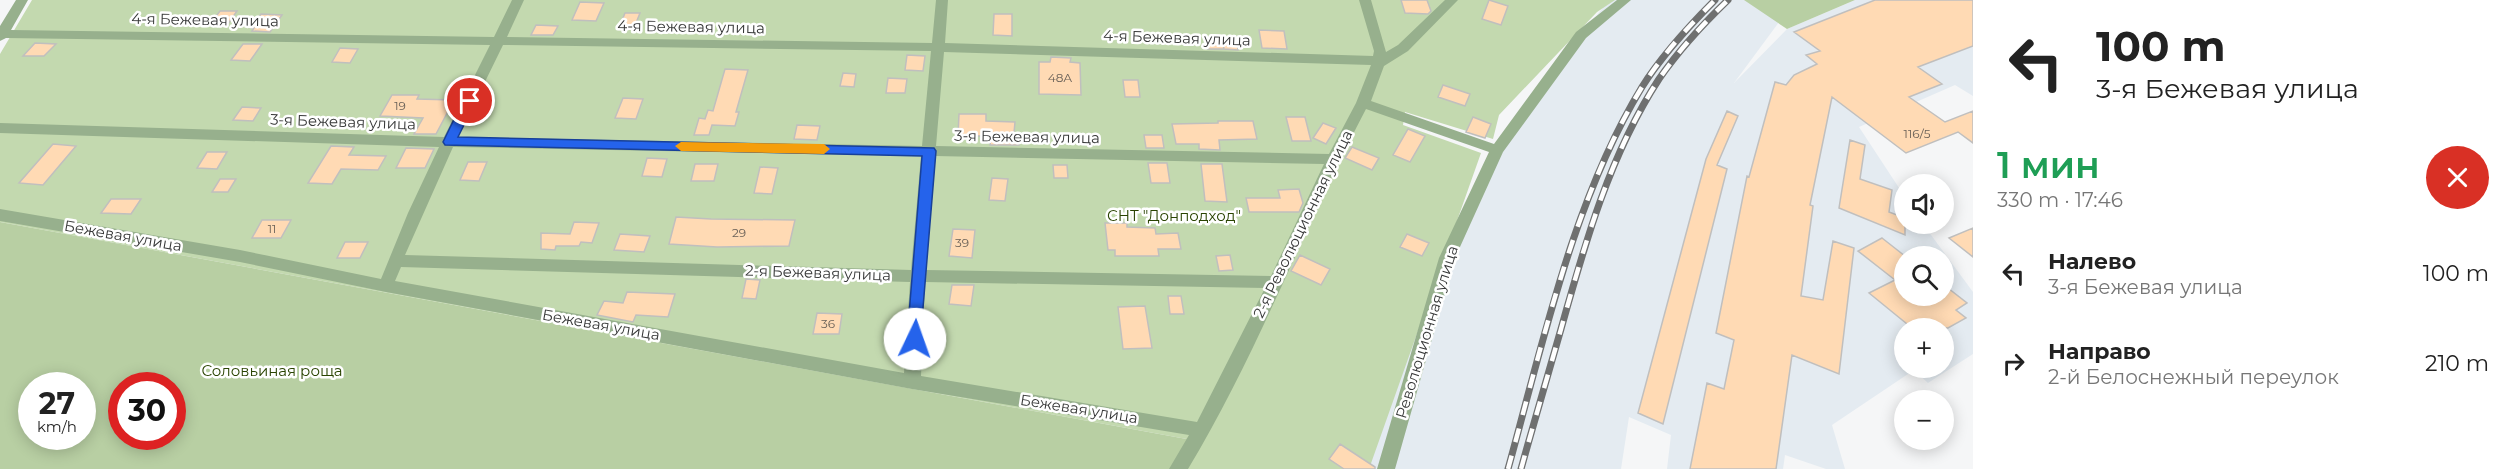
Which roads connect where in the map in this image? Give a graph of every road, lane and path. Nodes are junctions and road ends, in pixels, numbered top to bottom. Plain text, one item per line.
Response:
1 (22, 0) edge
2 (518, 0) edge
3 (942, 0) edge
4 (1365, 0) edge
5 (1452, 0) edge
6 (1625, 0) edge
7 (1, 35) edge
8 (499, 40) junction
9 (937, 47) junction
10 (1379, 61) junction
11 (1363, 103) junction
12 (0, 128) edge
13 (450, 142) junction
14 (1497, 150) junction
15 (929, 151) junction
16 (1333, 159) junction
17 (0, 215) edge
18 (395, 261) junction
19 (918, 276) junction
20 (1276, 282) junction
21 (386, 286) junction
22 (912, 382) junction
23 (1202, 430) junction
24 (1178, 469) edge
25 (1386, 469) edge

1 - 7 street
2 - 8 street
3 - 9 street
4 - 10 street
5 - 10 street
6 - 14 street, Революционная улица
7 - 8 street, 4-я Бежевая улица
8 - 9 street, 4-я Бежевая улица
8 - 13 street
9 - 10 street, 4-я Бежевая улица
9 - 15 street
10 - 11 street, 2-я Революционная улица
11 - 14 street
11 - 16 street, 2-я Революционная улица
12 - 13 street, 3-я Бежевая улица
13 - 15 street, 3-я Бежевая улица
13 - 18 street
14 - 25 street, Революционная улица
15 - 16 street, 3-я Бежевая улица
15 - 19 street
16 - 20 street, 2-я Революционная улица
17 - 21 street, Бежевая улица
18 - 19 street, 2-я Бежевая улица
18 - 21 street
19 - 20 street, 2-я Бежевая улица
19 - 22 street
20 - 23 street, 2-я Революционная улица
21 - 22 street, Бежевая улица
22 - 23 street, Бежевая улица
23 - 24 street, 2-я Революционная улица

